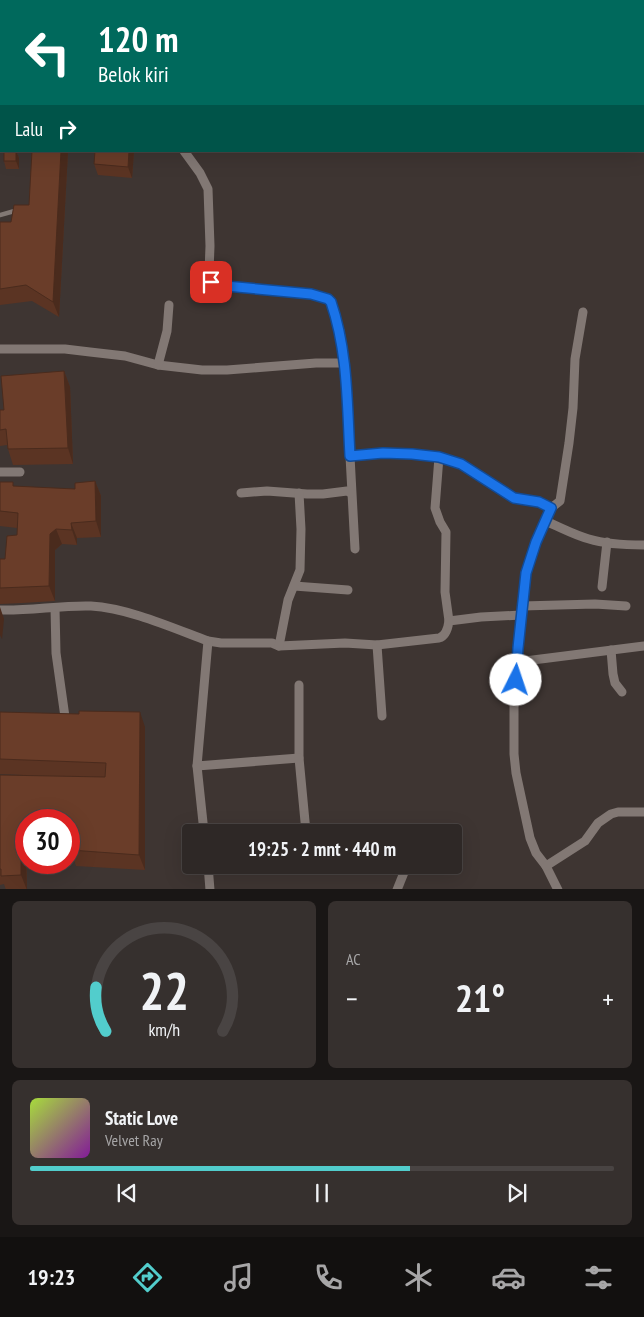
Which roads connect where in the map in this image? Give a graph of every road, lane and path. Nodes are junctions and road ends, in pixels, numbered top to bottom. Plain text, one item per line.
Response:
1 (185, 152) edge
2 (18, 210) edge
3 (0, 215) edge
4 (169, 304) dead end
5 (582, 312) dead end
6 (0, 349) edge
7 (345, 363) junction
8 (158, 366) junction
9 (350, 456) junction
10 (439, 457) junction
11 (0, 472) edge
12 (20, 472) dead end
13 (241, 493) dead end
14 (299, 493) junction
15 (351, 493) junction
16 (551, 508) junction
17 (545, 521) junction
18 (607, 542) junction
19 (644, 546) edge
20 (355, 549) dead end
21 (294, 586) junction
22 (602, 587) dead end
23 (348, 590) dead end
24 (626, 606) dead end
25 (56, 608) junction
26 (0, 610) edge
27 (522, 611) junction
28 (449, 621) junction
29 (208, 641) junction
30 (377, 645) junction
31 (280, 646) junction
32 (644, 646) edge
33 (611, 650) junction
34 (517, 662) junction
35 (299, 685) dead end
36 (622, 692) dead end
37 (382, 716) dead end
38 (65, 717) edge
39 (299, 758) junction
40 (197, 766) junction
41 (644, 812) edge
42 (203, 824) edge
43 (305, 824) edge
44 (546, 866) junction
45 (209, 874) edge
46 (403, 874) edge
47 (210, 889) edge
48 (397, 889) edge
49 (558, 889) edge

1 - 7 street
2 - 3 lane
4 - 8 street
5 - 16 street
6 - 8 street
7 - 8 street
7 - 9 street
9 - 10 street
9 - 15 street
10 - 16 street
10 - 28 street
11 - 12 street
13 - 14 street
14 - 15 street
14 - 21 street
15 - 20 street
16 - 17 street
17 - 18 street
17 - 27 street
18 - 19 street
18 - 22 street
21 - 23 street
21 - 31 street
24 - 27 street
25 - 26 street
25 - 29 street
25 - 38 street
27 - 28 street
27 - 34 street
28 - 30 street
29 - 31 street
29 - 40 street
30 - 31 street
30 - 37 street
32 - 33 street
33 - 34 street
33 - 36 street
34 - 44 street
35 - 39 street
39 - 40 street
39 - 43 street
40 - 42 street
41 - 44 street
44 - 49 street
45 - 47 street
46 - 48 street

